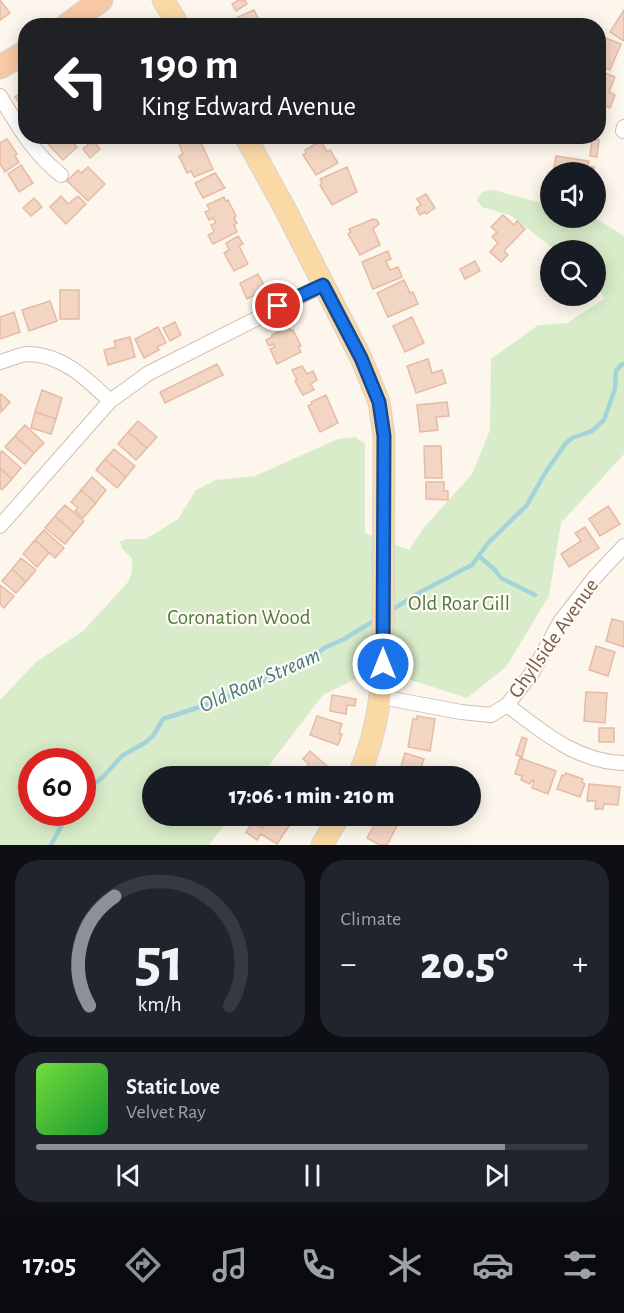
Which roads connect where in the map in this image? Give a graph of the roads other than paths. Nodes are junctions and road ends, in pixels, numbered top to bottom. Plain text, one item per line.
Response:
1 (101, 0) edge
2 (163, 0) edge
3 (77, 18) edge
4 (174, 18) edge
5 (18, 57) edge
6 (0, 67) edge
7 (0, 96) edge
8 (18, 124) edge
9 (31, 144) edge
10 (249, 144) edge
11 (61, 175) dead end
12 (323, 285) junction
13 (0, 362) edge
14 (110, 401) junction
15 (0, 526) edge
16 (624, 546) edge
17 (381, 697) junction
18 (507, 705) junction
19 (624, 763) edge
20 (363, 766) edge
21 (333, 826) edge
22 (322, 845) edge

1 - 3 highway
2 - 4 main road
5 - 6 highway
7 - 8 street
9 - 11 street
10 - 12 main road
12 - 14 street
12 - 17 main road
13 - 14 street
14 - 15 street
16 - 18 street, Ghyllside Avenue
17 - 18 street
17 - 20 main road
18 - 19 street
21 - 22 main road

